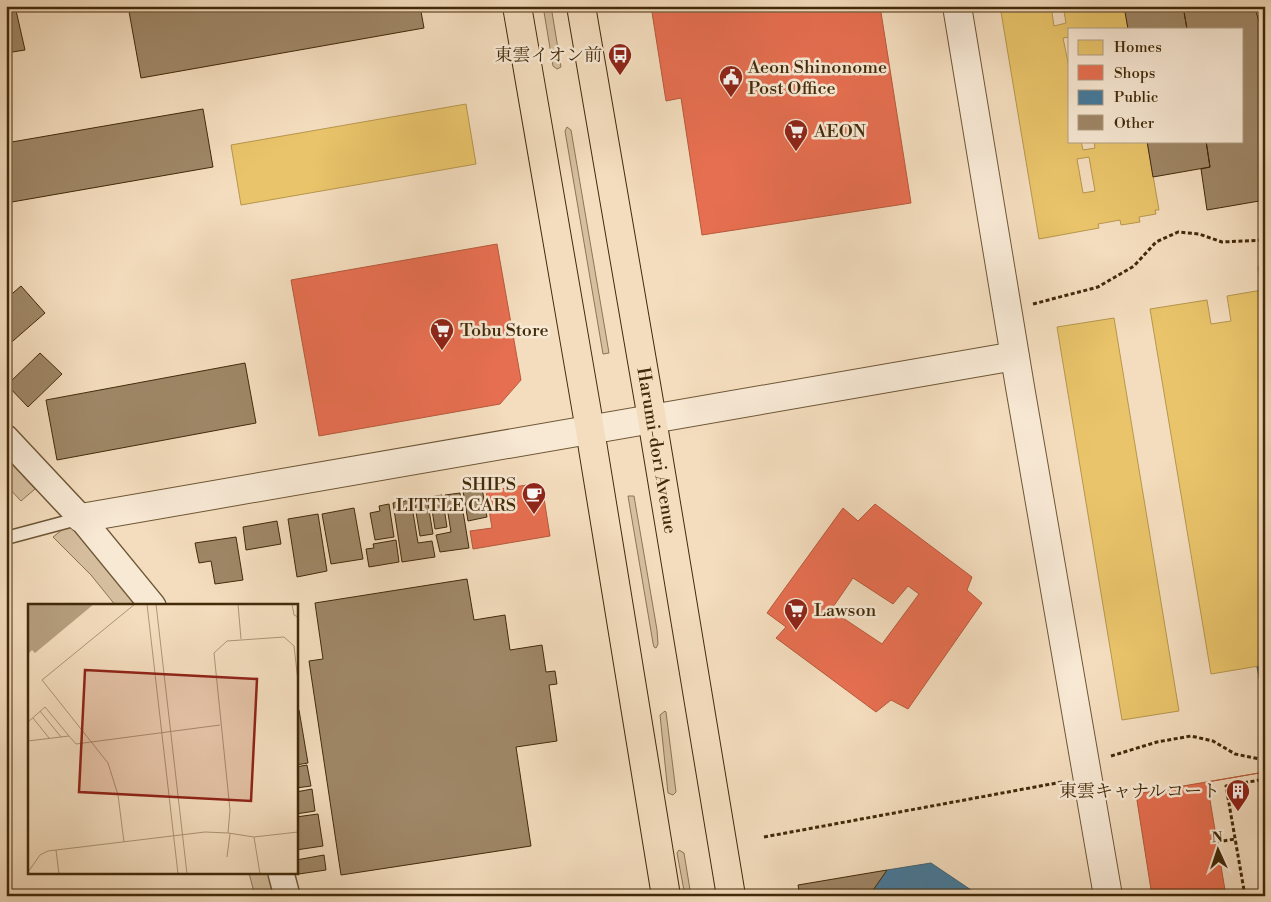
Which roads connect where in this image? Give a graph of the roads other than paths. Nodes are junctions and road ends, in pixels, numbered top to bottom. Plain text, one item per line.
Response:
1 (517, 6) edge
2 (581, 6) edge
3 (957, 6) edge
4 (1015, 356) junction
5 (652, 419) junction
6 (590, 430) junction
7 (6, 438) edge
8 (80, 518) junction
9 (6, 538) edge
10 (151, 604) edge
11 (281, 874) edge
12 (287, 896) edge
13 (666, 896) edge
14 (731, 896) edge
15 (1108, 896) edge

1 - 6 main road
2 - 5 main road, Harumi-dori Avenue
3 - 4 street
4 - 5 street
4 - 15 street
5 - 6 street
5 - 14 main road, Harumi-dori Avenue
6 - 8 street
6 - 13 main road
7 - 8 street
8 - 9 lane
8 - 10 street
11 - 12 street

